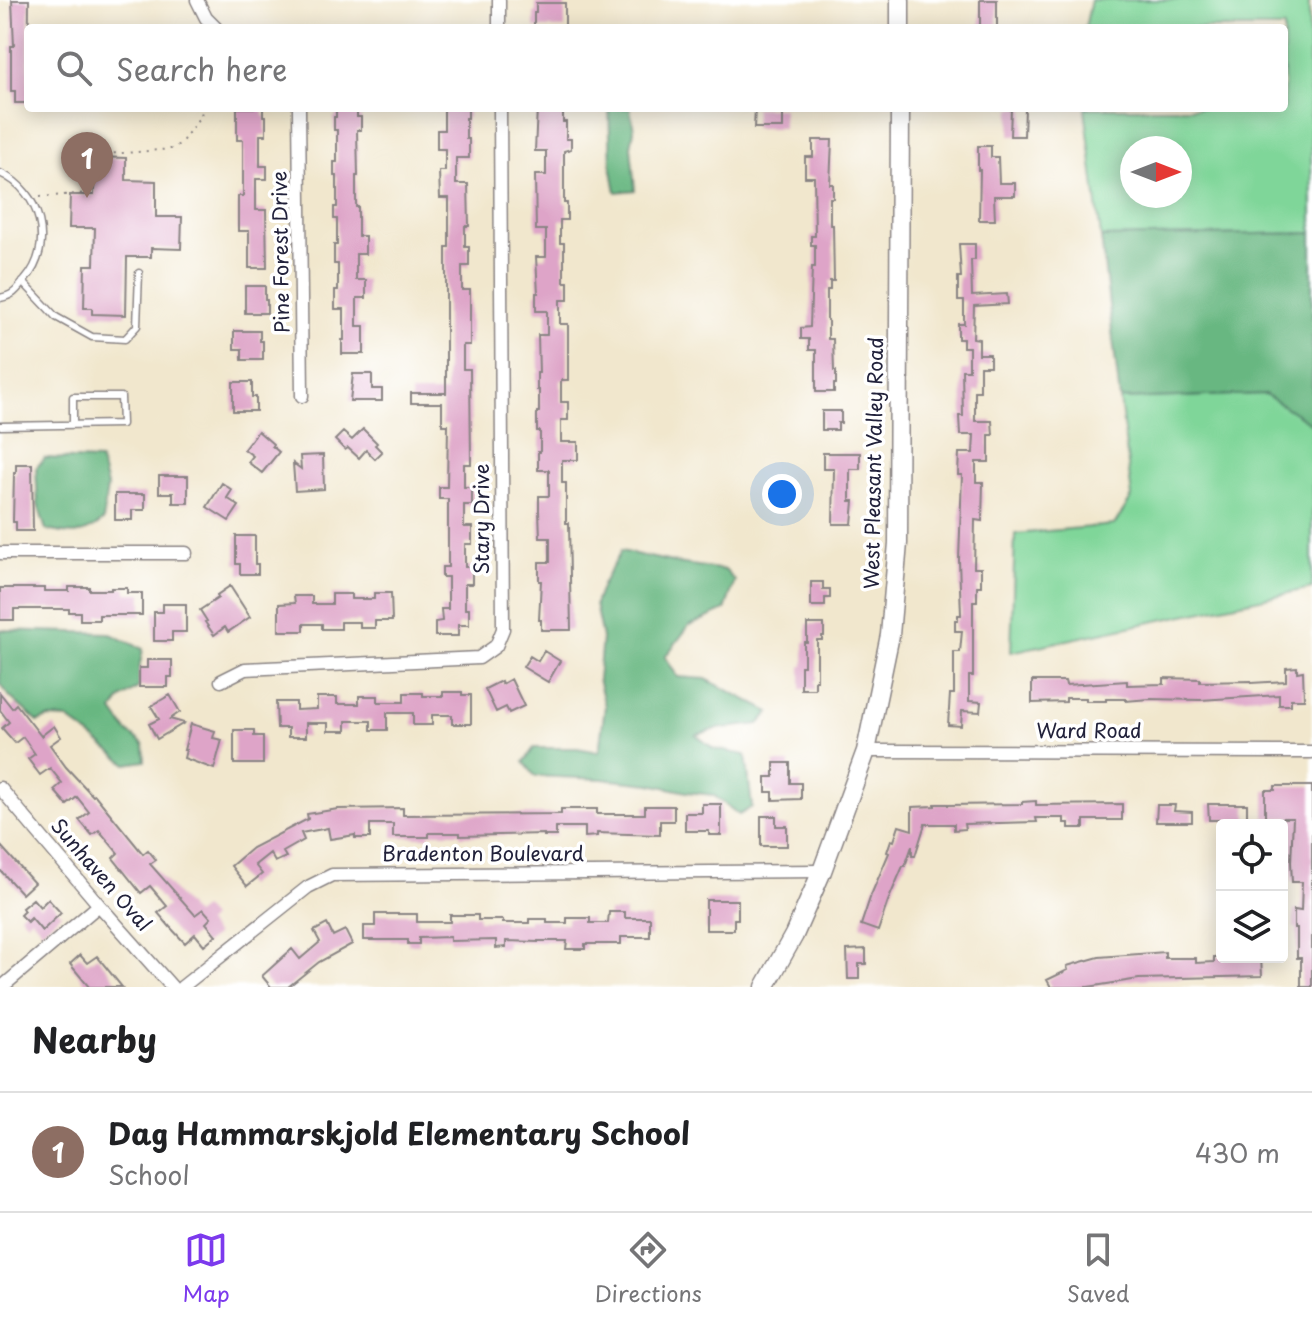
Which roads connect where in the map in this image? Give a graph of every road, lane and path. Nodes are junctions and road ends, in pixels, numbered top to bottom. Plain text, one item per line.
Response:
1 (197, 0) edge
2 (499, 0) edge
3 (900, 0) edge
4 (212, 24) edge
5 (499, 24) edge
6 (900, 24) edge
7 (202, 112) edge
8 (299, 112) edge
9 (500, 112) edge
10 (900, 112) edge
11 (0, 173) edge
12 (38, 197) dead end
13 (139, 273) dead end
14 (23, 282) junction
15 (0, 298) edge
16 (302, 396) dead end
17 (73, 425) junction
18 (0, 426) edge
19 (0, 553) edge
20 (186, 553) dead end
21 (221, 681) dead end
22 (866, 751) junction
23 (1312, 752) edge
24 (0, 788) edge
25 (822, 871) junction
26 (99, 905) junction
27 (2, 987) edge
28 (172, 987) edge
29 (182, 987) edge
30 (765, 987) edge

1 - 4 street
2 - 5 street
3 - 6 main road
7 - 12 path
8 - 16 street, Pine Forest Drive
9 - 21 street, Stary Drive
10 - 22 main road, West Pleasant Valley Road
11 - 14 lane
13 - 14 lane
14 - 15 lane
17 - 17 lane
17 - 18 lane
19 - 20 street
22 - 23 street, Ward Road
22 - 25 main road, West Pleasant Valley Road
24 - 26 street, Sunhaven Oval
25 - 29 street, Bradenton Boulevard
25 - 30 main road, West Pleasant Valley Road
26 - 27 street
26 - 28 street, Sunhaven Oval

